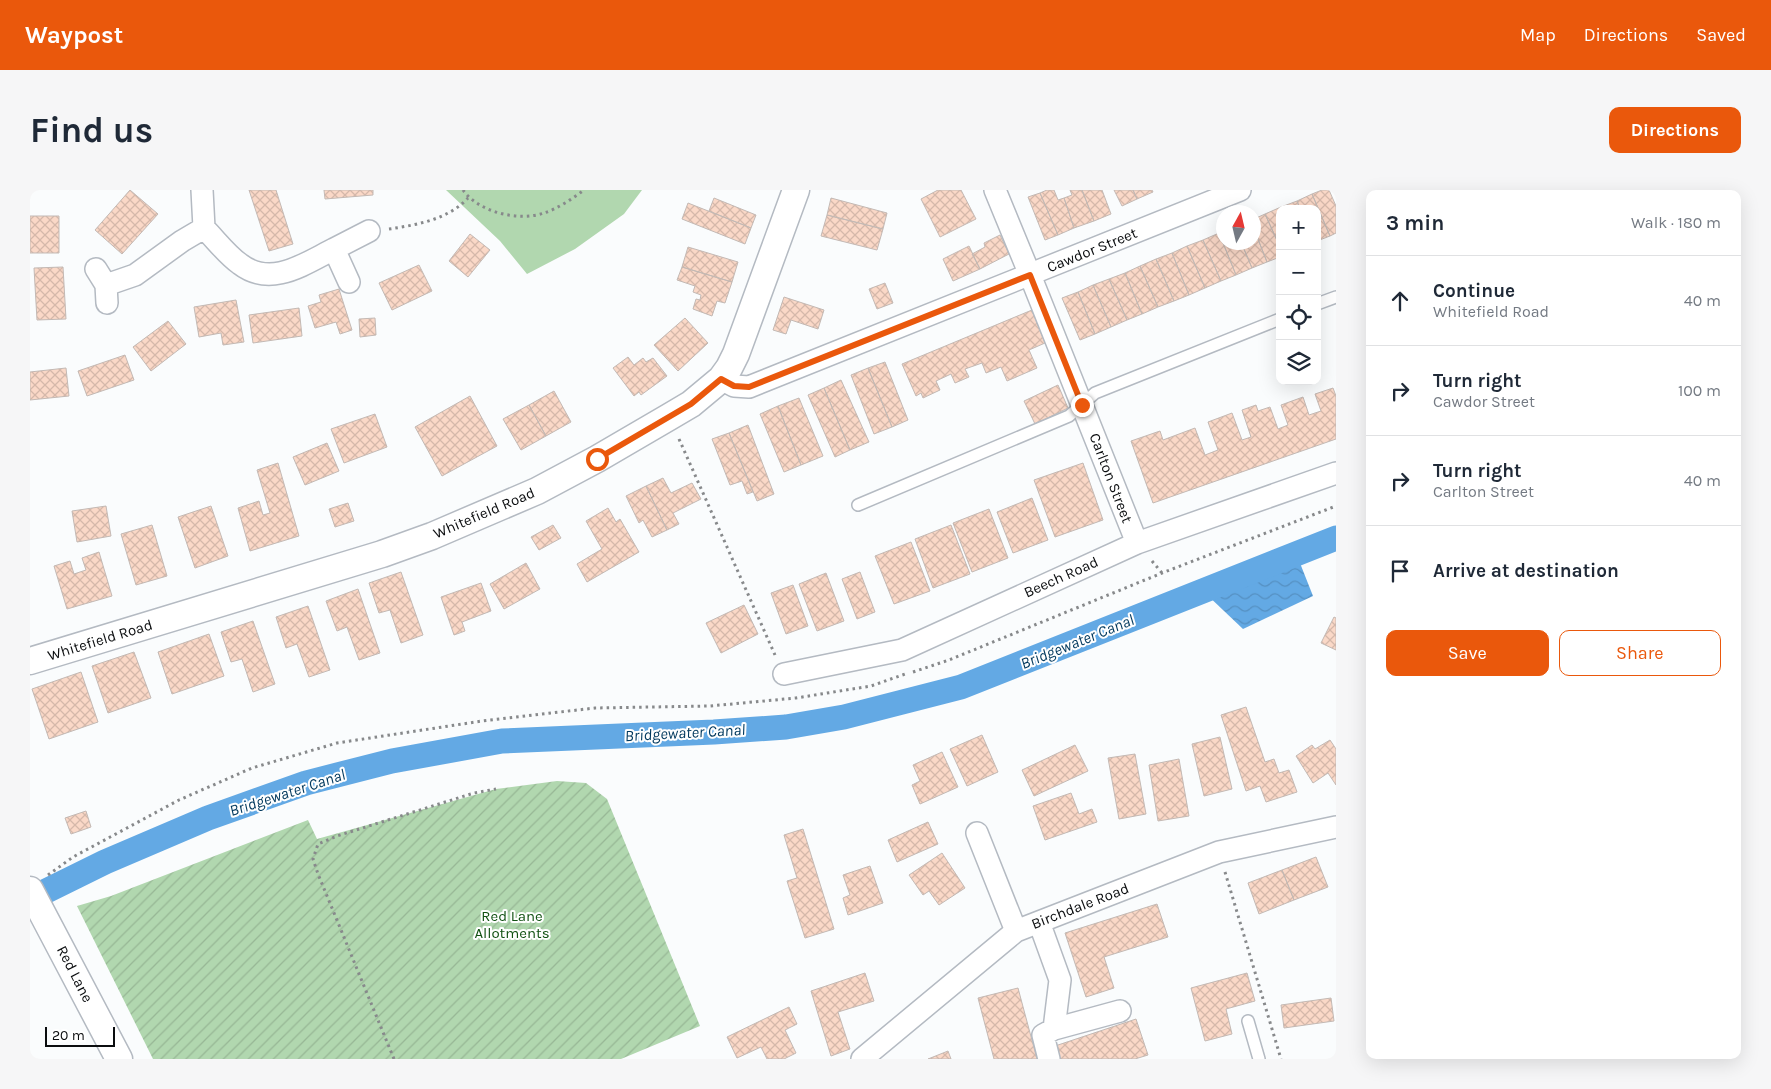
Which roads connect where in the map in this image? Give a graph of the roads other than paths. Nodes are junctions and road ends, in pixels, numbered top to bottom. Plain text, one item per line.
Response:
1 (202, 190) edge
2 (796, 190) edge
3 (995, 190) edge
4 (1240, 190) edge
5 (204, 228) junction
6 (369, 231) road end
7 (334, 250) junction
8 (1030, 275) junction
9 (349, 282) dead end
10 (103, 286) dead end
11 (1336, 297) edge
12 (1321, 303) edge
13 (1276, 321) edge
14 (721, 379) junction
15 (1082, 405) junction
16 (1336, 473) edge
17 (858, 505) dead end
18 (1137, 543) junction
19 (30, 661) edge
20 (784, 674) road end
21 (1336, 827) edge
22 (977, 833) dead end
23 (37, 884) edge
24 (1039, 922) junction
25 (1016, 931) junction
26 (1120, 1011) dead end
27 (1248, 1021) dead end
28 (1054, 1029) junction
29 (119, 1059) edge
30 (862, 1059) edge
31 (1049, 1059) edge
32 (1259, 1059) edge

1 - 5 street
2 - 14 street, Whitefield Road
3 - 8 street, Carlton Street
4 - 8 street, Cawdor Street
5 - 7 street
5 - 10 street
6 - 7 street
7 - 9 street
8 - 14 street, Cawdor Street
8 - 15 street, Carlton Street
11 - 12 lane
13 - 15 lane
14 - 19 street, Whitefield Road
15 - 17 lane
15 - 18 street, Carlton Street
16 - 18 street, Beech Road
18 - 20 street, Beech Road
21 - 24 street, Birchdale Road
22 - 25 street
23 - 29 street, Red Lane
24 - 25 street, Birchdale Road
24 - 28 street
25 - 30 street, Birchdale Road
26 - 28 street
27 - 32 lane
28 - 31 street

